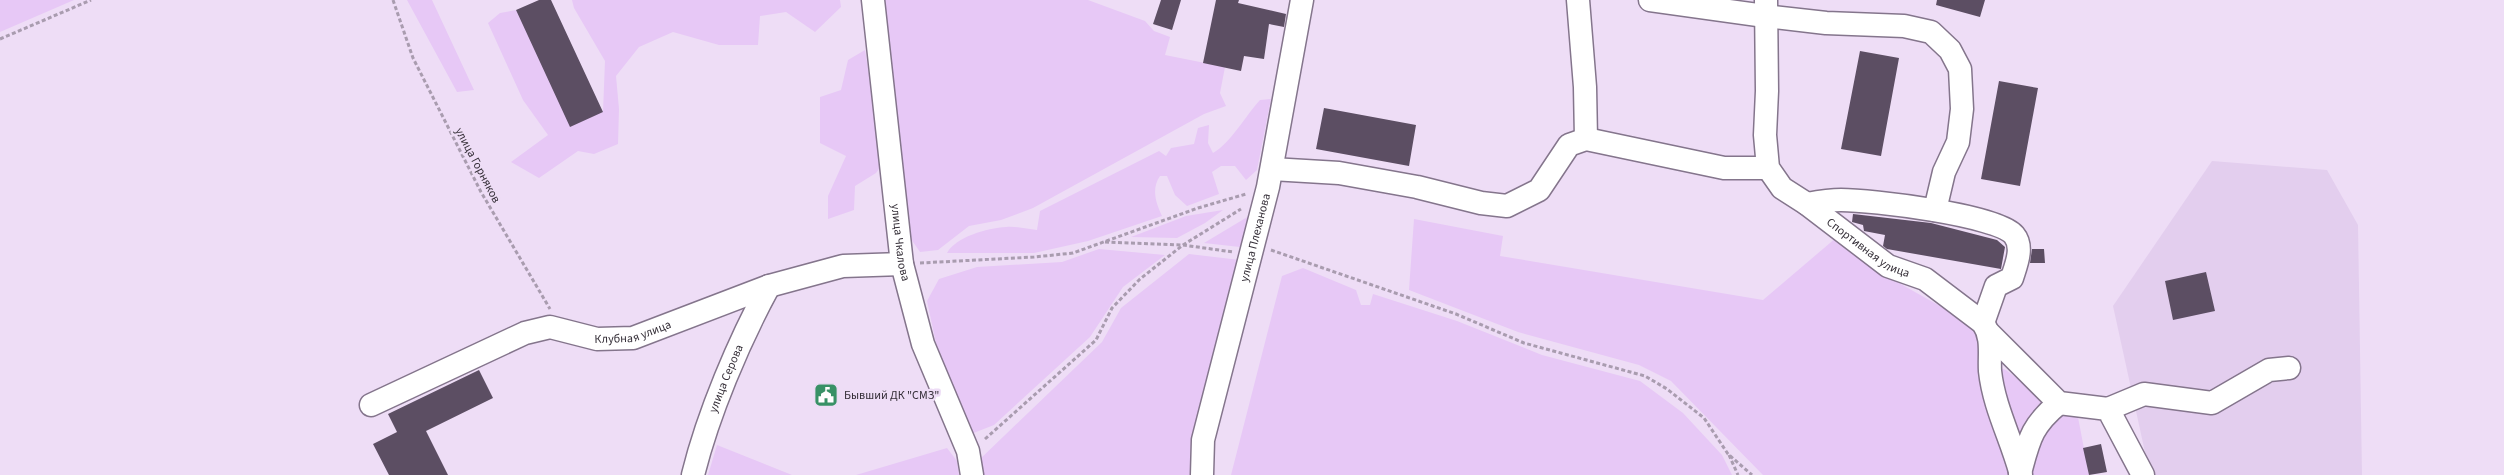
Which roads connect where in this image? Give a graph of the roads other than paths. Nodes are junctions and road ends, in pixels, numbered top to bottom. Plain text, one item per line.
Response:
1 (874, 0) edge
2 (1302, 0) edge
3 (1578, 0) edge
4 (1650, 0) edge
5 (1766, 8) edge
6 (1586, 139) junction
7 (1768, 168) junction
8 (1270, 178) junction
9 (1807, 204) junction
10 (1935, 210) junction
11 (902, 264) junction
12 (769, 286) junction
13 (1986, 328) junction
14 (2289, 368) dead end
15 (2059, 403) junction
16 (371, 405) dead end
17 (2108, 409) junction
18 (2020, 474) edge
19 (693, 475) edge
20 (972, 475) edge
21 (1202, 475) edge
22 (2143, 475) edge

1 - 11 street, улица Чкалова
2 - 8 street, улица Плеханова
3 - 6 street
4 - 5 street
5 - 7 street
5 - 10 street
6 - 7 street
6 - 8 street
7 - 9 street, Спортивная улица
8 - 21 street, улица Плеханова
9 - 10 street
9 - 13 street, Спортивная улица
10 - 13 street
11 - 12 street, Клубная улица
11 - 20 street, улица Чкалова
12 - 16 street, Клубная улица
12 - 19 street, улица Серова
13 - 15 street, Спортивная улица
13 - 18 street
14 - 17 street
15 - 17 street
15 - 18 street
17 - 22 street

